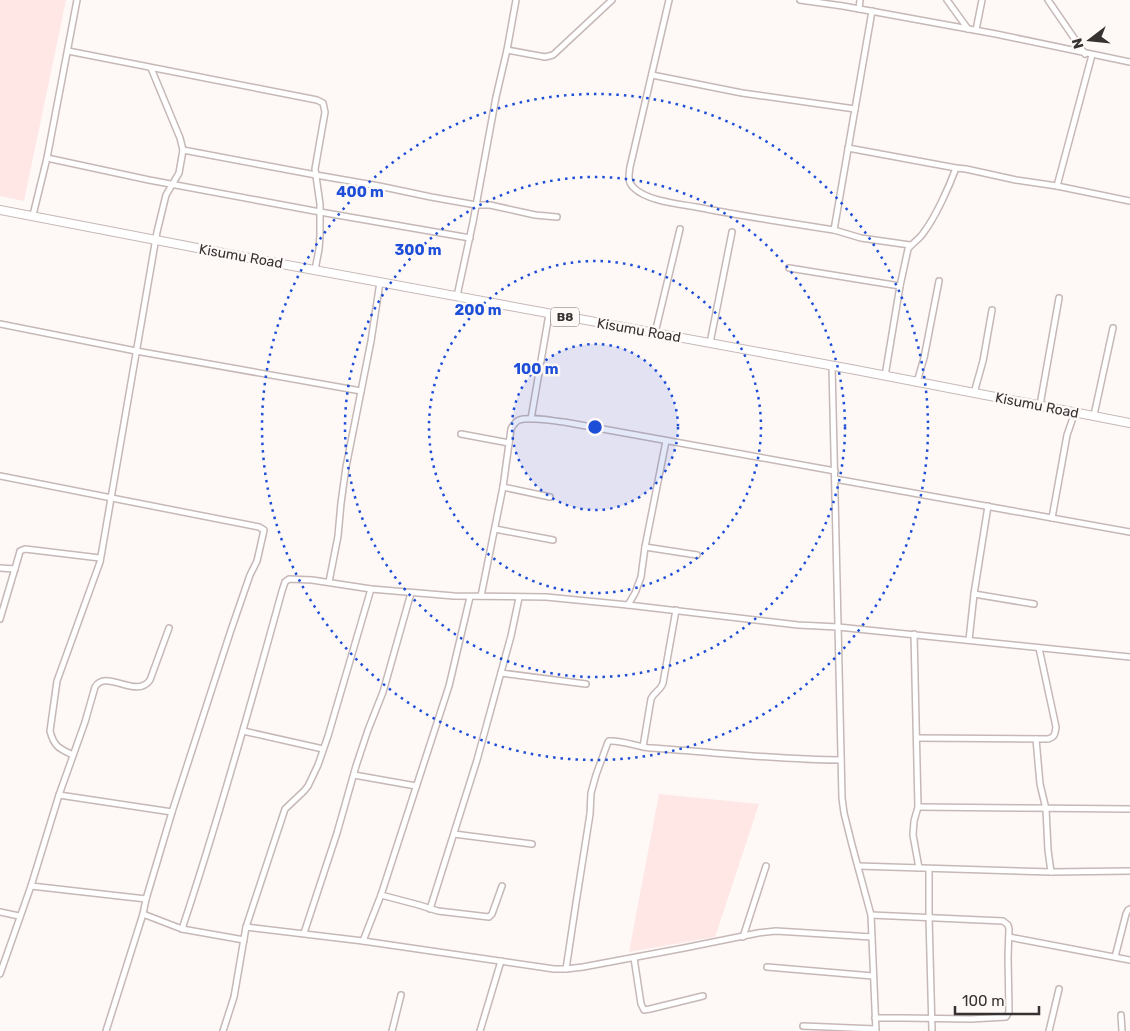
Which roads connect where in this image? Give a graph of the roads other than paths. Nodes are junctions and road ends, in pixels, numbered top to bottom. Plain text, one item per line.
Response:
1 (77, 0) edge
2 (516, 0) edge
3 (612, 0) edge
4 (669, 0) edge
5 (800, 0) edge
6 (860, 0) edge
7 (947, 0) edge
8 (982, 0) edge
9 (1048, 0) edge
10 (859, 9) junction
11 (872, 11) junction
12 (968, 29) junction
13 (976, 30) junction
14 (507, 50) junction
15 (68, 51) junction
16 (1089, 54) junction
17 (1130, 62) edge
18 (151, 68) junction
19 (652, 75) junction
20 (855, 109) junction
21 (848, 148) junction
22 (183, 150) junction
23 (47, 158) junction
24 (956, 168) junction
25 (316, 176) junction
26 (172, 185) junction
27 (1057, 186) junction
28 (1130, 201) edge
29 (476, 205) junction
30 (0, 210) edge
31 (320, 212) junction
32 (34, 216) junction
33 (557, 217) dead end
34 (680, 229) dead end
35 (834, 230) junction
36 (732, 232) dead end
37 (470, 238) junction
38 (157, 240) junction
39 (910, 245) junction
40 (789, 268) dead end
41 (315, 270) junction
42 (939, 281) dead end
43 (380, 282) junction
44 (900, 286) junction
45 (457, 296) junction
46 (1059, 298) dead end
47 (992, 310) dead end
48 (549, 314) junction
49 (0, 324) edge
50 (1113, 328) dead end
51 (655, 333) junction
52 (710, 343) junction
53 (136, 351) junction
54 (832, 366) junction
55 (886, 376) junction
56 (917, 382) junction
57 (361, 392) junction
58 (974, 393) junction
59 (1040, 405) junction
60 (1075, 412) junction
61 (1094, 416) junction
62 (531, 419) junction
63 (1130, 423) edge
64 (461, 434) dead end
65 (666, 441) junction
66 (509, 443) junction
67 (835, 471) junction
68 (0, 476) edge
69 (835, 479) junction
70 (503, 487) junction
71 (550, 497) dead end
72 (112, 498) junction
73 (988, 506) junction
74 (1052, 518) junction
75 (495, 529) junction
76 (1130, 532) edge
77 (553, 540) dead end
78 (645, 547) junction
79 (696, 555) dead end
80 (100, 558) junction
81 (0, 568) edge
82 (15, 569) junction
83 (329, 582) junction
84 (371, 589) junction
85 (411, 593) junction
86 (974, 594) junction
87 (481, 596) junction
88 (470, 597) junction
89 (519, 598) junction
90 (1034, 604) dead end
91 (628, 605) junction
92 (676, 610) junction
93 (0, 619) edge
94 (838, 627) junction
95 (169, 628) dead end
96 (914, 634) junction
97 (969, 640) junction
98 (1039, 648) junction
99 (1130, 657) edge
100 (501, 674) junction
101 (586, 684) dead end
102 (243, 731) junction
103 (917, 738) junction
104 (1036, 739) junction
105 (643, 747) junction
106 (323, 749) junction
107 (74, 755) junction
108 (841, 760) junction
109 (354, 775) junction
110 (416, 786) junction
111 (59, 795) junction
112 (918, 807) junction
113 (1046, 809) junction
114 (1130, 809) edge
115 (172, 812) junction
116 (454, 834) junction
117 (532, 844) dead end
118 (766, 866) dead end
119 (858, 866) junction
120 (919, 868) junction
121 (929, 869) junction
122 (1130, 871) edge
123 (1051, 872) junction
124 (31, 886) junction
125 (502, 886) dead end
126 (381, 895) junction
127 (146, 899) junction
128 (430, 909) junction
129 (1130, 909) edge
130 (0, 912) edge
131 (143, 914) junction
132 (871, 914) junction
133 (20, 916) junction
134 (929, 917) junction
135 (246, 927) junction
136 (182, 929) junction
137 (304, 933) junction
138 (872, 936) junction
139 (744, 937) junction
140 (1009, 938) junction
141 (244, 940) junction
142 (364, 941) junction
143 (1115, 957) junction
144 (634, 958) junction
145 (1130, 960) edge
146 (501, 962) junction
147 (766, 967) dead end
148 (566, 969) junction
149 (0, 974) edge
150 (874, 976) junction
151 (1059, 989) dead end
152 (401, 995) dead end
153 (703, 996) dead end
154 (1121, 1015) dead end
155 (875, 1018) junction
156 (932, 1018) junction
157 (803, 1026) dead end
158 (876, 1030) edge
159 (106, 1031) edge
160 (223, 1031) edge
161 (392, 1031) edge
162 (480, 1031) edge
163 (932, 1031) edge
164 (1049, 1031) edge
165 (1122, 1031) edge

1 - 15 street
2 - 14 street
3 - 14 street
4 - 19 street
5 - 10 street
6 - 10 street
7 - 12 street
8 - 13 street
9 - 16 street
10 - 11 street
11 - 12 street
11 - 20 street
12 - 13 street
13 - 16 street
14 - 29 street
15 - 18 street
15 - 23 street
16 - 17 street
16 - 27 street
18 - 22 street
18 - 25 street
19 - 20 street
19 - 35 street
20 - 21 street
21 - 24 street
21 - 35 street
22 - 25 street
22 - 26 street
23 - 26 street
23 - 32 street
24 - 27 street
24 - 39 street
25 - 29 street
25 - 31 street
26 - 31 street
26 - 38 street
27 - 28 street
29 - 33 street
29 - 37 street
30 - 32 highway, Kisumu Road / B8
31 - 37 street
31 - 41 street
32 - 38 highway, Kisumu Road / B8
34 - 51 street
35 - 39 street
36 - 52 street
37 - 45 street
38 - 41 highway, Kisumu Road / B8
38 - 53 street
39 - 44 street
40 - 44 street
41 - 43 highway, Kisumu Road / B8
42 - 56 street
43 - 45 highway, Kisumu Road / B8
43 - 57 street
44 - 55 street
45 - 48 highway, Kisumu Road / B8
46 - 59 street
47 - 58 street
48 - 51 highway, Kisumu Road / B8
48 - 62 street
49 - 53 street
50 - 61 street
51 - 52 highway, Kisumu Road / B8
52 - 54 highway, Kisumu Road / B8
53 - 57 street
53 - 72 street
54 - 55 highway, Kisumu Road / B8
54 - 67 street
55 - 56 highway, Kisumu Road / B8
56 - 58 highway, Kisumu Road / B8
57 - 83 street
58 - 59 highway, Kisumu Road / B8
59 - 60 highway, Kisumu Road / B8
60 - 61 highway, Kisumu Road / B8
60 - 74 street
61 - 63 highway, Kisumu Road / B8
62 - 65 street
62 - 66 street
64 - 66 street
65 - 67 street
65 - 78 street
66 - 70 street
67 - 69 street
68 - 72 street
69 - 73 street
69 - 94 street
70 - 71 street
70 - 75 street
72 - 80 street
72 - 115 street
73 - 74 street
73 - 86 street
74 - 76 street
75 - 77 street
75 - 87 street
78 - 79 street
78 - 91 street
80 - 82 street
80 - 107 street
81 - 82 street
82 - 93 street
83 - 84 street
83 - 102 street
84 - 85 street
84 - 106 street
85 - 88 street
85 - 109 street
86 - 90 street
86 - 97 street
87 - 88 street
87 - 89 street
88 - 110 street
89 - 91 street
89 - 100 street
91 - 92 street
92 - 94 street
92 - 105 street
94 - 96 street
94 - 108 street
95 - 107 street
96 - 97 street
96 - 103 street
97 - 98 street
98 - 99 street
98 - 104 street
100 - 101 street
100 - 116 street
102 - 106 street
102 - 136 street
103 - 104 street
103 - 112 street
104 - 113 street
105 - 108 street
105 - 148 street
106 - 135 street
107 - 111 street
108 - 119 street
109 - 110 street
109 - 137 street
110 - 126 street
111 - 115 street
111 - 124 street
112 - 113 street
112 - 120 street
113 - 114 street
113 - 123 street
115 - 127 street
116 - 117 street
116 - 128 street
118 - 139 street
119 - 120 street
119 - 132 street
120 - 121 street
121 - 123 street
121 - 134 street
122 - 123 street
124 - 127 street
124 - 133 street
125 - 128 street
126 - 128 street
126 - 142 street
127 - 131 street
129 - 143 street
130 - 133 street
131 - 136 street
131 - 159 street
132 - 134 street
132 - 138 street
133 - 149 street
134 - 140 street
134 - 156 street
135 - 137 street
135 - 141 street
136 - 141 street
137 - 142 street
138 - 139 street
138 - 150 street
139 - 144 street
140 - 143 street
140 - 156 street
141 - 160 street
142 - 146 street
143 - 145 street
144 - 148 street
144 - 153 street
146 - 148 street
146 - 162 street
147 - 150 street
150 - 155 street
151 - 164 street
152 - 161 street
154 - 165 street
155 - 156 street
155 - 158 street
156 - 163 street
157 - 158 street

